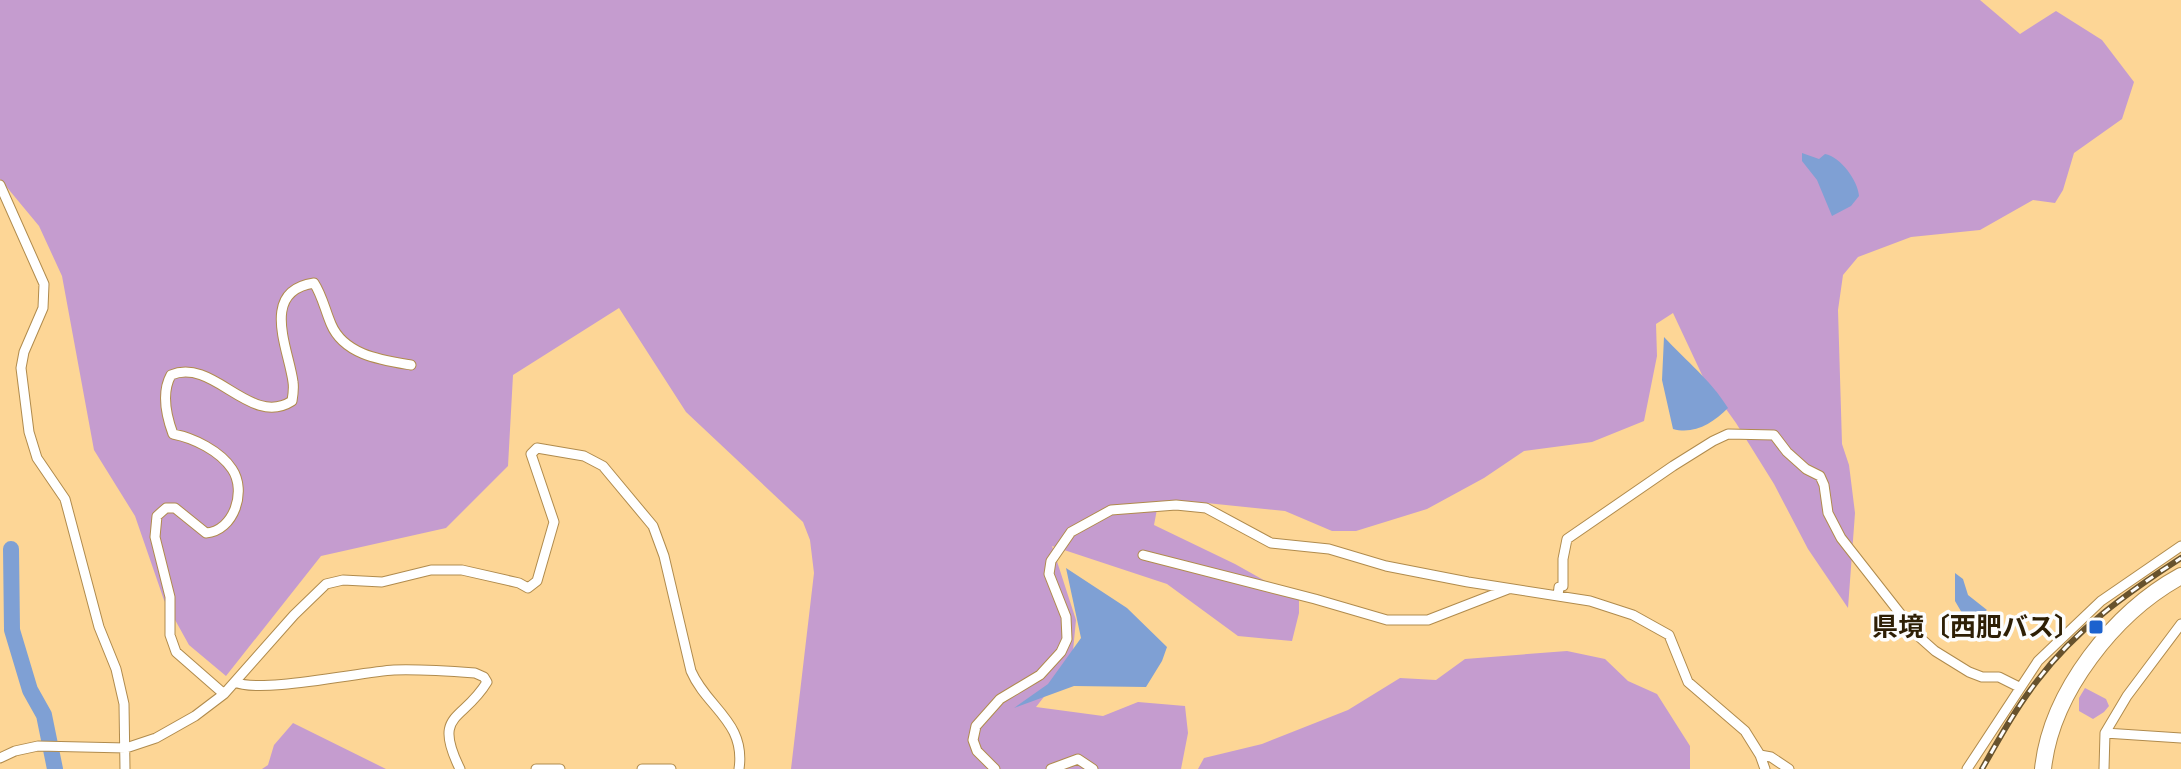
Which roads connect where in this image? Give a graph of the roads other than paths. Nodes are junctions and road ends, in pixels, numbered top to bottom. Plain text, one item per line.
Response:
1 (0, 185) edge
2 (411, 365) dead end
3 (2181, 546) edge
4 (1143, 555) dead end
5 (2181, 576) edge
6 (1511, 588) junction
7 (1558, 596) junction
8 (2181, 624) edge
9 (235, 682) junction
10 (2019, 687) junction
11 (224, 694) junction
12 (2105, 733) junction
13 (2181, 738) edge
14 (126, 748) junction
15 (1760, 755) junction
16 (0, 758) edge
17 (125, 769) edge
18 (460, 769) edge
19 (536, 769) edge
20 (560, 769) edge
21 (642, 769) edge
22 (671, 769) edge
23 (739, 769) edge
24 (995, 769) edge
25 (1051, 769) edge
26 (1093, 769) edge
27 (1765, 769) edge
28 (1789, 769) edge
29 (1967, 769) edge
30 (2043, 769) edge
31 (2104, 769) edge

1 - 14 street
2 - 11 street
3 - 10 street
4 - 6 street
5 - 30 highway
6 - 7 street
6 - 24 street
7 - 10 street
7 - 15 street
8 - 12 street
9 - 11 street
9 - 18 street
9 - 23 street
10 - 29 street
11 - 14 street
12 - 13 street
12 - 31 street
14 - 16 street
14 - 17 street
15 - 27 street
15 - 28 street
19 - 20 street
21 - 22 street
25 - 26 street

